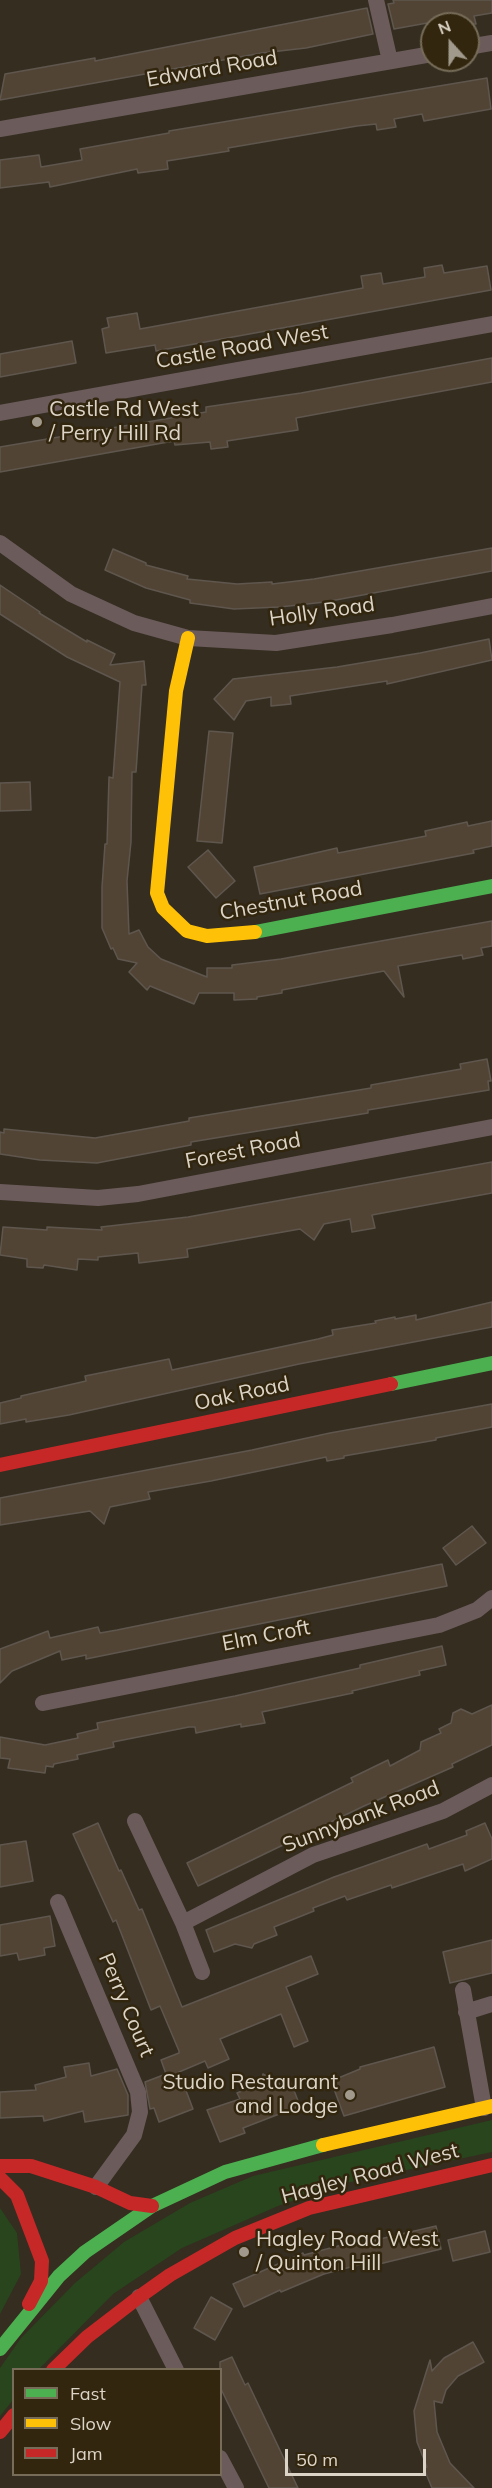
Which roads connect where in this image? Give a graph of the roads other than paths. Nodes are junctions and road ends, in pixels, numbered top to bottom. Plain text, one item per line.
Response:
1 (376, 0) edge
2 (420, 56) edge
3 (390, 61) junction
4 (0, 129) edge
5 (492, 324) edge
6 (0, 412) edge
7 (0, 543) edge
8 (492, 606) edge
9 (188, 638) junction
10 (492, 886) edge
11 (492, 1127) edge
12 (0, 1192) edge
13 (492, 1363) edge
14 (0, 1465) edge
15 (492, 1598) edge
16 (43, 1702) dead end
17 (492, 1785) edge
18 (135, 1821) dead end
19 (58, 1902) dead end
20 (183, 1923) junction
21 (202, 1972) dead end
22 (463, 1990) dead end
23 (492, 2004) edge
24 (466, 2012) junction
25 (488, 2107) edge
26 (492, 2164) edge
27 (0, 2166) edge
28 (0, 2178) edge
29 (96, 2187) junction
30 (152, 2206) junction
31 (139, 2297) junction
32 (20, 2322) junction
33 (0, 2349) edge
34 (55, 2368) edge
35 (175, 2368) edge
36 (12, 2417) edge
37 (0, 2432) edge
38 (222, 2462) edge
39 (236, 2488) edge

1 - 3 street
2 - 3 street, Edward Road
3 - 4 street, Edward Road
5 - 6 street, Castle Road West
7 - 9 street, Holly Road
8 - 9 street, Holly Road
9 - 10 main road, Chestnut Road
11 - 12 street, Forest Road
13 - 14 main road, Oak Road
15 - 16 street, Elm Croft
17 - 20 street, Sunnybank Road
18 - 20 street
19 - 29 street, Perry Court
20 - 21 street
22 - 24 street
23 - 24 street
24 - 25 street
25 - 30 main road, Hagley Road West
26 - 31 main road, Hagley Road West
27 - 29 main road
28 - 32 main road
29 - 30 main road
30 - 32 main road, Hagley Road West
31 - 34 main road, Hagley Road West
31 - 35 street
32 - 33 main road, Hagley Road West
36 - 37 main road
38 - 39 street

